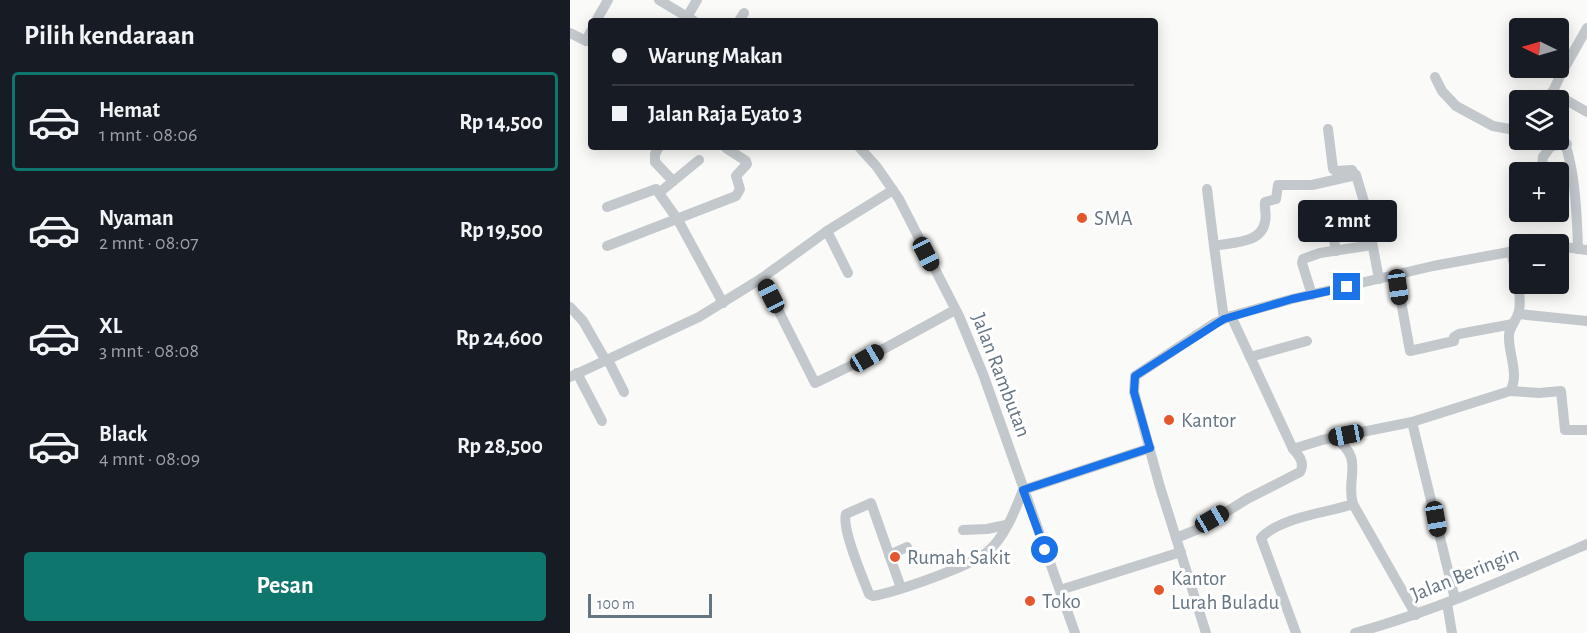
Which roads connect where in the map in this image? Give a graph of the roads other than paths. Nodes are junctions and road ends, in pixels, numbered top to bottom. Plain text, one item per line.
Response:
1 (608, 0) edge
2 (697, 0) edge
3 (663, 1) edge
4 (598, 18) edge
5 (688, 18) edge
6 (690, 18) edge
7 (1587, 28) edge
8 (570, 33) edge
9 (588, 37) edge
10 (1435, 77) dead end
11 (1554, 90) edge
12 (1569, 104) edge
13 (1587, 112) edge
14 (1509, 128) edge
15 (1328, 129) dead end
16 (657, 150) edge
17 (729, 150) edge
18 (862, 150) edge
19 (1568, 150) edge
20 (699, 160) dead end
21 (1355, 175) junction
22 (673, 182) junction
23 (1207, 189) dead end
24 (893, 190) junction
25 (660, 192) junction
26 (607, 207) dead end
27 (678, 220) junction
28 (1320, 225) dead end
29 (827, 231) junction
30 (1372, 245) junction
31 (607, 246) dead end
32 (1214, 246) junction
33 (1583, 250) edge
34 (1336, 251) junction
35 (1509, 251) edge
36 (848, 273) dead end
37 (1396, 274) junction
38 (762, 278) junction
39 (1379, 279) junction
40 (1518, 294) edge
41 (1312, 295) junction
42 (723, 303) junction
43 (570, 307) edge
44 (955, 310) junction
45 (1518, 314) junction
46 (1227, 318) junction
47 (1587, 321) edge
48 (1513, 324) junction
49 (1307, 341) dead end
50 (1250, 357) junction
51 (607, 360) junction
52 (574, 375) edge
53 (1510, 391) junction
54 (624, 392) dead end
55 (602, 421) dead end
56 (1412, 422) junction
57 (1587, 430) edge
58 (1334, 438) junction
59 (1150, 448) junction
60 (1293, 449) junction
61 (1023, 490) junction
62 (1353, 504) junction
63 (1006, 525) junction
64 (963, 530) dead end
65 (1176, 538) junction
66 (1587, 544) edge
67 (907, 547) dead end
68 (1181, 552) junction
69 (889, 555) junction
70 (901, 588) junction
71 (1060, 590) junction
72 (1451, 601) junction
73 (1416, 615) junction
74 (1075, 633) edge
75 (1206, 633) edge
76 (1296, 633) edge
77 (1355, 633) edge
78 (1452, 633) edge

1 - 4 street
2 - 6 street
3 - 5 street
7 - 11 street
8 - 9 street
10 - 14 street
12 - 13 street
15 - 21 street
16 - 22 street
17 - 27 street
18 - 24 street, Jalan Rambutan
19 - 33 street
20 - 22 street
21 - 30 street
21 - 32 street
22 - 25 street
23 - 32 street
24 - 29 street
24 - 44 street, Jalan Rambutan
25 - 26 street
25 - 27 street
27 - 31 street
27 - 42 street
28 - 34 street
29 - 36 street
29 - 38 street
30 - 34 street
30 - 39 street
32 - 46 street
34 - 41 street
35 - 37 street
37 - 39 street
37 - 48 street
38 - 42 street
38 - 44 street
39 - 41 street
40 - 45 street
41 - 46 street
42 - 51 street
43 - 51 street
44 - 61 street, Jalan Rambutan
45 - 47 street
45 - 48 street
46 - 50 street
46 - 59 street
48 - 53 street
49 - 50 street
50 - 60 street
51 - 52 street
51 - 54 street
52 - 55 street
53 - 56 street
53 - 57 street
56 - 58 street
56 - 72 street
58 - 60 street
58 - 62 street
59 - 61 street
59 - 65 street
60 - 65 street
61 - 63 street
61 - 71 street, Jalan Rambutan
62 - 73 street
62 - 76 street
63 - 64 street
63 - 70 street
65 - 68 street
66 - 72 street, Jalan Beringin
67 - 69 street
68 - 71 street
68 - 75 street
69 - 70 street
69 - 70 street
71 - 74 street, Jalan Rambutan
72 - 73 street, Jalan Beringin
72 - 78 street
73 - 77 street, Jalan Beringin

